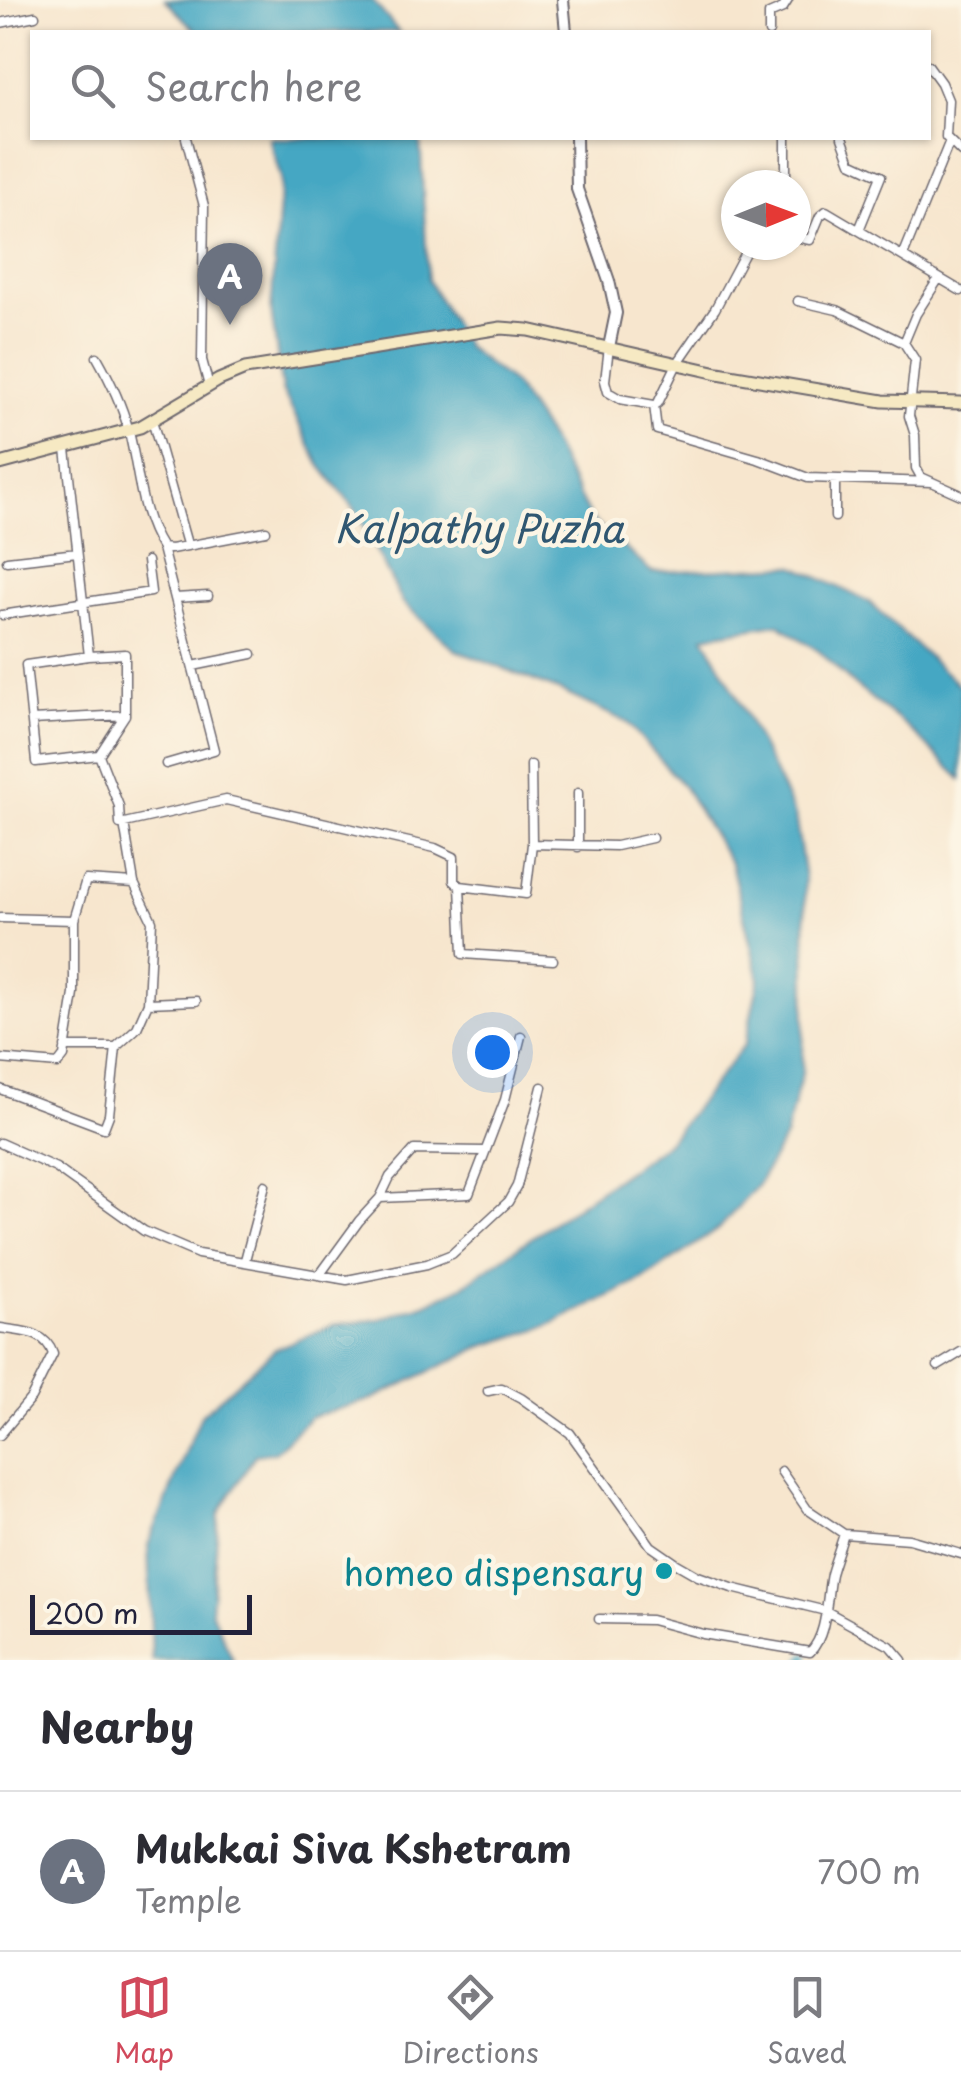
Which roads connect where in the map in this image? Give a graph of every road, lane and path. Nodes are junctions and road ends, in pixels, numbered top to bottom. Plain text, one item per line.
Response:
1 (563, 0) edge
2 (788, 0) edge
3 (35, 16) dead end
4 (0, 23) edge
5 (566, 30) edge
6 (769, 30) edge
7 (931, 69) edge
8 (187, 140) edge
9 (576, 140) edge
10 (786, 140) edge
11 (843, 140) edge
12 (948, 142) junction
13 (961, 152) edge
14 (786, 170) edge
15 (859, 230) junction
16 (811, 238) edge
17 (902, 256) junction
18 (741, 260) edge
19 (939, 278) junction
20 (961, 291) edge
21 (798, 301) dead end
22 (904, 343) junction
23 (609, 347) junction
24 (97, 357) dead end
25 (678, 364) junction
26 (209, 386) junction
27 (593, 386) dead end
28 (608, 392) junction
29 (658, 403) dead end
30 (910, 403) junction
31 (961, 403) edge
32 (152, 420) junction
33 (128, 429) junction
34 (66, 449) junction
35 (0, 464) edge
36 (836, 478) junction
37 (932, 482) junction
38 (961, 495) edge
39 (834, 518) dead end
40 (266, 531) dead end
41 (187, 544) junction
42 (162, 548) junction
43 (78, 553) junction
44 (7, 561) dead end
45 (147, 561) dead end
46 (208, 596) dead end
47 (175, 598) junction
48 (83, 601) junction
49 (2, 615) edge
50 (252, 654) dead end
51 (89, 656) junction
52 (193, 666) junction
53 (125, 714) junction
54 (32, 720) junction
55 (98, 755) junction
56 (166, 764) dead end
57 (531, 765) dead end
58 (578, 792) dead end
59 (124, 824) junction
60 (652, 838) dead end
61 (532, 844) junction
62 (578, 846) junction
63 (134, 882) junction
64 (460, 886) junction
65 (0, 918) edge
66 (74, 920) junction
67 (553, 960) dead end
68 (196, 1000) dead end
69 (148, 1004) junction
70 (521, 1036) dead end
71 (65, 1047) junction
72 (116, 1047) junction
73 (0, 1059) edge
74 (542, 1086) dead end
75 (0, 1090) edge
76 (0, 1143) edge
77 (484, 1151) junction
78 (265, 1184) dead end
79 (380, 1198) junction
80 (244, 1260) junction
81 (321, 1274) junction
82 (0, 1328) edge
83 (961, 1352) edge
84 (938, 1366) dead end
85 (488, 1390) dead end
86 (0, 1435) edge
87 (781, 1472) dead end
88 (844, 1534) junction
89 (961, 1554) edge
90 (826, 1611) junction
91 (599, 1618) dead end
92 (802, 1656) edge
93 (902, 1660) edge

1 - 5 street
2 - 6 street
3 - 4 street
7 - 12 street
8 - 26 street
9 - 23 street
10 - 14 street
11 - 15 street
12 - 13 street
12 - 17 street
15 - 16 street
15 - 17 street
17 - 19 street
18 - 25 street
19 - 20 street
19 - 22 street
21 - 22 street
22 - 30 street
23 - 25 main road
23 - 26 main road
23 - 28 street
24 - 33 street
25 - 29 street
25 - 30 main road
26 - 32 main road
27 - 28 street
28 - 36 street
30 - 31 main road
30 - 37 street
32 - 33 main road
32 - 41 street
33 - 34 main road
33 - 42 street
34 - 35 main road
34 - 43 street
36 - 37 street
36 - 39 street
37 - 38 street
40 - 41 street
41 - 42 street
42 - 47 street
43 - 44 street
43 - 48 street
45 - 48 street
46 - 47 street
47 - 52 street
48 - 49 street
48 - 51 street
50 - 52 street
51 - 53 street
51 - 54 street
52 - 56 street
53 - 54 street
53 - 55 street
54 - 55 street
55 - 59 street
57 - 61 street
58 - 62 street
59 - 63 street
59 - 64 street
60 - 62 street
61 - 62 street
61 - 64 street
63 - 66 street
63 - 69 street
64 - 67 street
65 - 66 street
66 - 71 street
68 - 69 street
69 - 72 street
70 - 77 street
71 - 72 street
71 - 73 street
72 - 75 street
74 - 81 street
76 - 80 street
77 - 79 street
77 - 79 street
78 - 80 street
79 - 81 street
80 - 81 street
82 - 86 street
83 - 84 street
85 - 90 street
87 - 88 street
88 - 89 street
88 - 90 street
90 - 92 street
90 - 93 street
91 - 92 street

